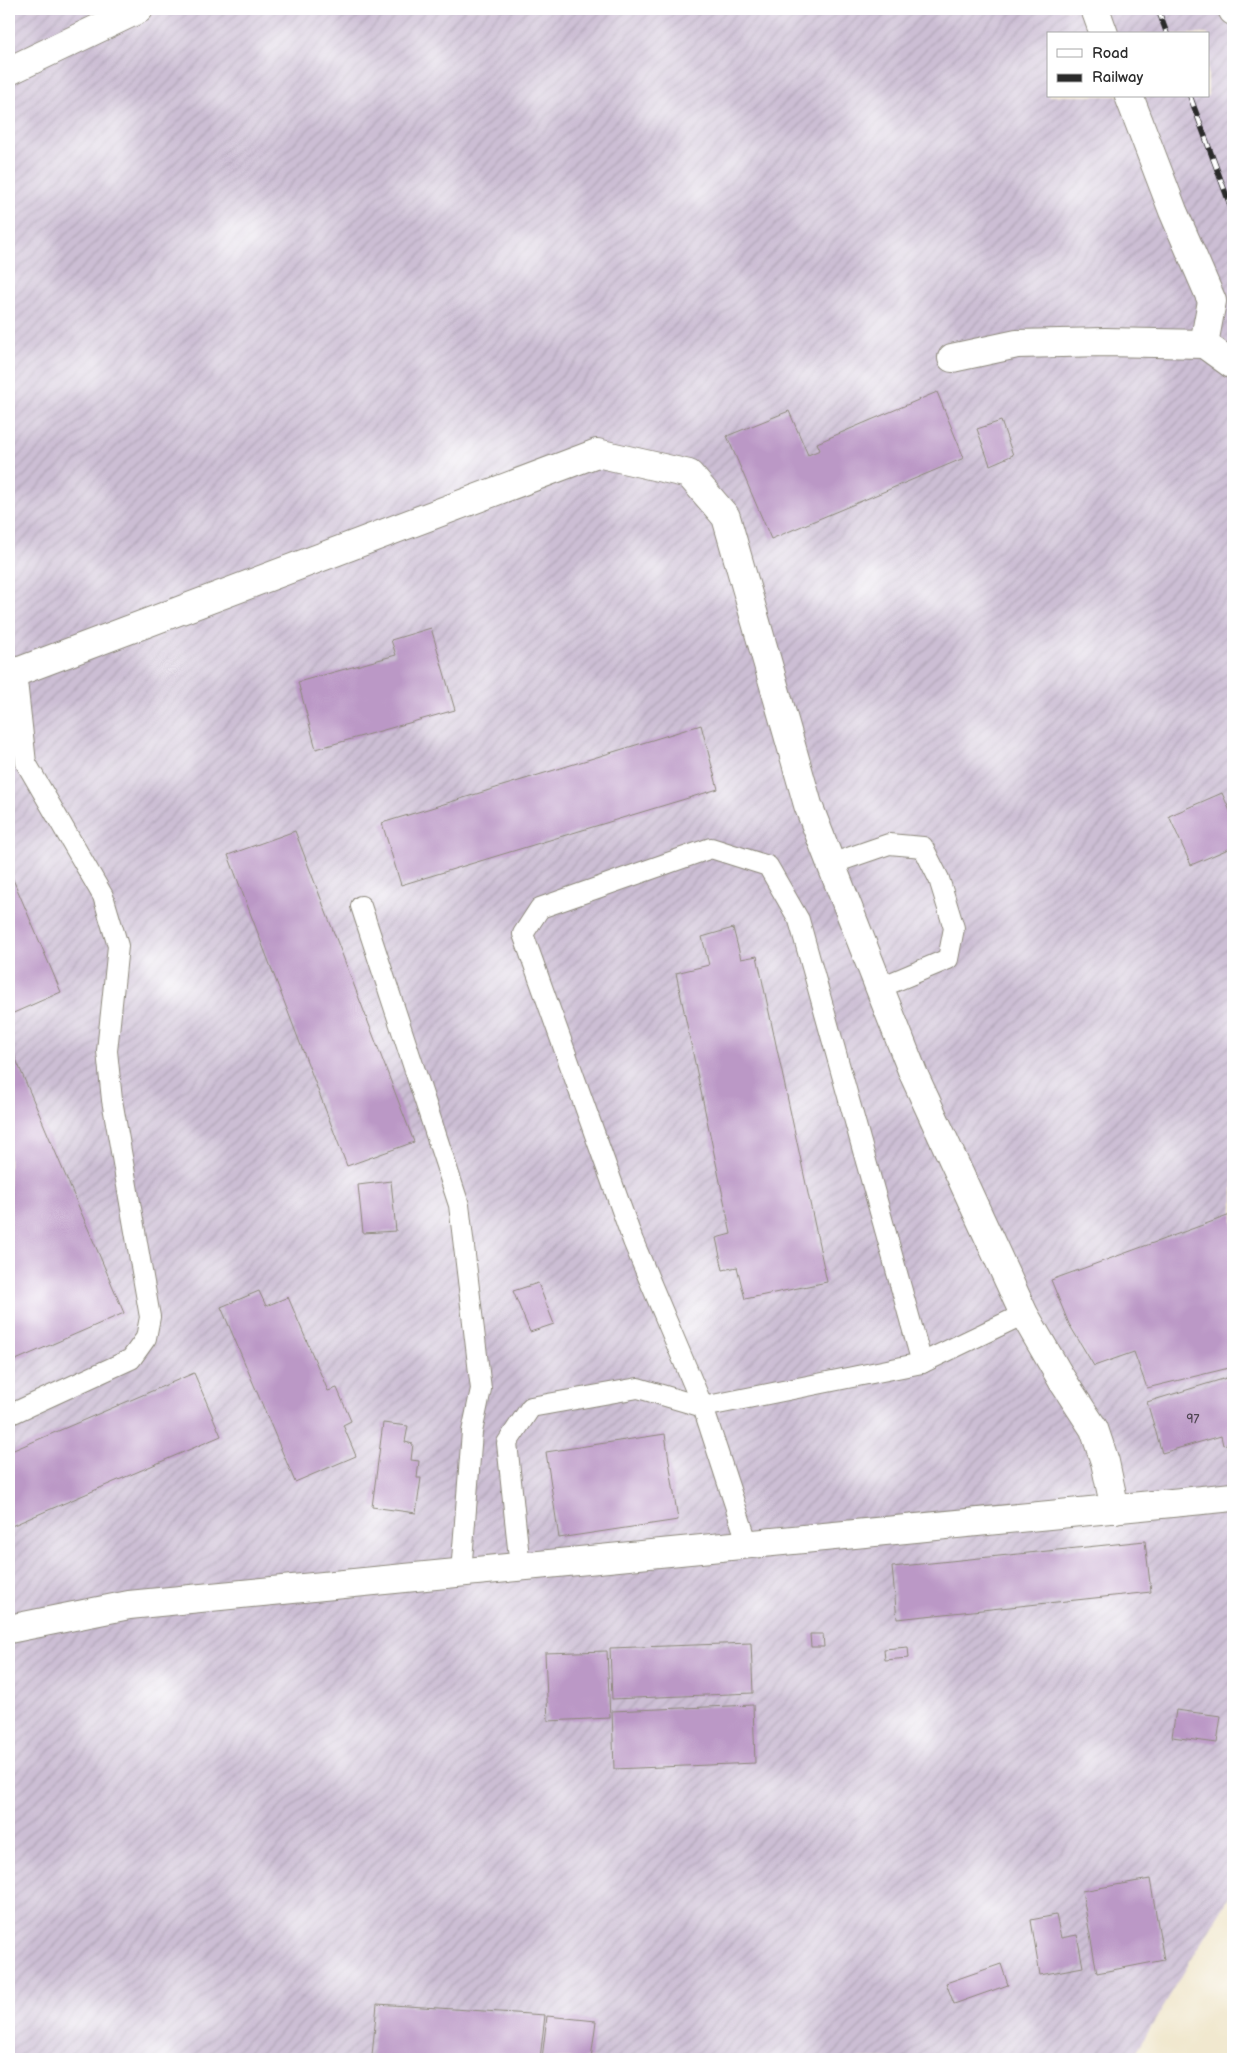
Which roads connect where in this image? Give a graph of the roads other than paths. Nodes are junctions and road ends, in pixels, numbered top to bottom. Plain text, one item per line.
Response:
1 (139, 9) edge
2 (1095, 9) edge
3 (1103, 32) edge
4 (9, 71) edge
5 (1129, 98) edge
6 (1204, 344) junction
7 (952, 358) dead end
8 (1233, 365) edge
9 (12, 674) edge
10 (831, 864) junction
11 (361, 906) dead end
12 (880, 988) junction
13 (1024, 1314) junction
14 (922, 1363) junction
15 (702, 1407) junction
16 (9, 1415) edge
17 (1233, 1497) edge
18 (1115, 1509) junction
19 (748, 1545) junction
20 (520, 1567) junction
21 (461, 1573) junction
22 (9, 1629) edge

1 - 4 street
2 - 3 street
5 - 6 street
6 - 7 street
6 - 8 street
9 - 10 street
9 - 16 lane
10 - 12 street
10 - 12 lane
11 - 21 lane
12 - 13 street
13 - 14 lane
13 - 18 street
14 - 15 lane
14 - 15 lane
15 - 19 lane
15 - 20 lane
17 - 18 street
18 - 19 street
19 - 20 street
20 - 21 street
21 - 22 street

